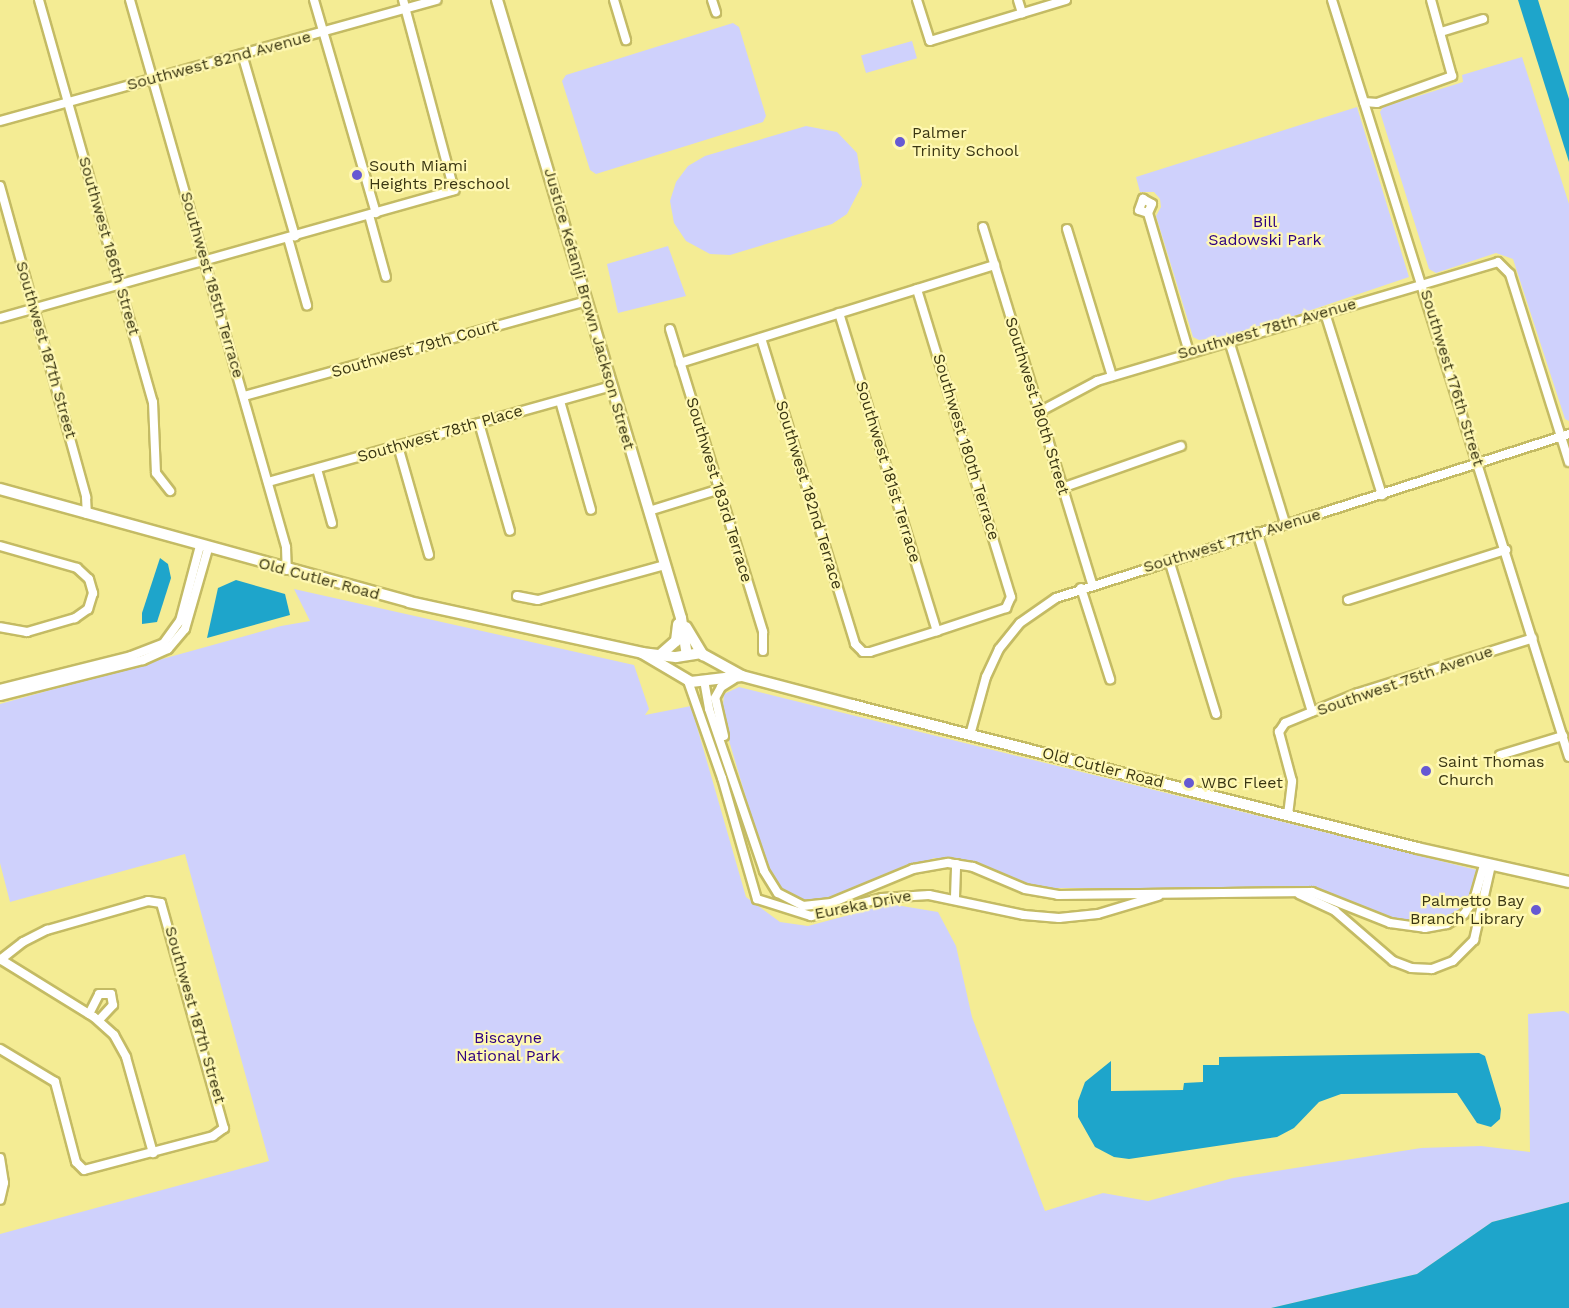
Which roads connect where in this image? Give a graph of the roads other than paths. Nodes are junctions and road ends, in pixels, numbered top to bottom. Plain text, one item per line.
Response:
1 (39, 0) edge
2 (130, 0) edge
3 (314, 0) edge
4 (437, 0) edge
5 (497, 0) edge
6 (614, 0) edge
7 (712, 0) edge
8 (916, 0) edge
9 (1018, 0) edge
10 (1066, 0) edge
11 (1332, 0) edge
12 (1431, 0) edge
13 (404, 4) edge
14 (716, 12) dead end
15 (1022, 13) junction
16 (1483, 20) dead end
17 (323, 32) junction
18 (1441, 32) junction
19 (626, 40) dead end
20 (242, 54) junction
21 (153, 79) junction
22 (68, 102) junction
23 (1364, 102) junction
24 (0, 121) edge
25 (0, 186) edge
26 (1148, 213) dead end
27 (372, 214) junction
28 (983, 227) dead end
29 (1067, 229) dead end
30 (292, 237) junction
31 (205, 261) junction
32 (995, 265) junction
33 (386, 277) dead end
34 (1422, 283) junction
35 (119, 285) junction
36 (917, 289) junction
37 (587, 301) junction
38 (307, 304) dead end
39 (34, 309) junction
40 (839, 313) junction
41 (1325, 314) junction
42 (0, 318) edge
43 (670, 329) dead end
44 (761, 338) junction
45 (1230, 344) junction
46 (1189, 352) junction
47 (680, 363) junction
48 (1112, 376) junction
49 (612, 386) junction
50 (244, 396) junction
51 (560, 401) junction
52 (1039, 412) junction
53 (480, 423) junction
54 (1565, 435) edge
55 (398, 446) junction
56 (1181, 446) dead end
57 (1569, 462) edge
58 (1478, 463) junction
59 (317, 469) junction
60 (268, 482) junction
61 (1062, 488) junction
62 (0, 489) edge
63 (720, 489) junction
64 (170, 491) dead end
65 (1382, 495) junction
66 (591, 510) dead end
67 (649, 511) junction
68 (87, 514) junction
69 (332, 523) dead end
70 (1285, 523) junction
71 (510, 531) dead end
72 (1257, 532) junction
73 (0, 546) edge
74 (204, 548) junction
75 (1506, 550) junction
76 (429, 555) dead end
77 (1169, 560) junction
78 (665, 565) junction
79 (286, 570) junction
80 (1092, 584) junction
81 (1081, 588) junction
82 (518, 596) dead end
83 (1348, 600) dead end
84 (681, 618) junction
85 (0, 627) edge
86 (937, 631) junction
87 (1533, 638) junction
88 (763, 651) dead end
89 (642, 653) junction
90 (661, 654) junction
91 (686, 655) junction
92 (705, 656) junction
93 (117, 663) junction
94 (738, 677) junction
95 (685, 678) junction
96 (704, 679) junction
97 (1110, 679) dead end
98 (0, 689) edge
99 (0, 696) edge
100 (1312, 712) junction
101 (1216, 714) dead end
102 (970, 735) junction
103 (1563, 736) junction
104 (1500, 755) dead end
105 (1569, 757) edge
106 (732, 769) junction
107 (1288, 815) junction
108 (956, 864) junction
109 (1487, 865) junction
110 (884, 881) junction
111 (1569, 882) edge
112 (776, 891) junction
113 (859, 892) junction
114 (1161, 894) junction
115 (1299, 894) junction
116 (1124, 895) junction
117 (955, 897) junction
118 (888, 898) junction
119 (1474, 900) junction
120 (769, 902) junction
121 (1339, 902) junction
122 (1485, 902) junction
123 (862, 903) junction
124 (809, 906) junction
125 (1125, 906) junction
126 (1335, 911) junction
127 (1464, 914) junction
128 (808, 916) junction
129 (1481, 918) junction
130 (0, 960) edge
131 (89, 1014) junction
132 (99, 1020) junction
133 (0, 1049) edge
134 (153, 1153) junction
135 (0, 1158) edge
136 (0, 1200) edge

1 - 22 street, Southwest 186th Street
2 - 21 street, Southwest 185th Terrace
3 - 17 street
4 - 13 street, Southwest 82nd Avenue
5 - 37 main road, Justice Ketanji Brown Jackson Street
6 - 19 street
7 - 14 street
8 - 15 street
9 - 15 street
10 - 15 street
11 - 23 street, Southwest 176th Street
12 - 18 street
13 - 17 street, Southwest 82nd Avenue
13 - 27 street
16 - 18 street
17 - 20 street, Southwest 82nd Avenue
17 - 27 street
18 - 23 street
20 - 21 street, Southwest 82nd Avenue
20 - 30 street
21 - 22 street, Southwest 82nd Avenue
21 - 31 street, Southwest 185th Terrace
22 - 24 street, Southwest 82nd Avenue
22 - 35 street, Southwest 186th Street
23 - 34 street, Southwest 176th Street
25 - 39 street, Southwest 187th Street
26 - 46 street
27 - 30 street
27 - 33 street
28 - 32 street, Southwest 180th Street
29 - 48 street
30 - 31 street
30 - 38 street
31 - 35 street
31 - 50 street, Southwest 185th Terrace
32 - 36 street
32 - 52 street, Southwest 180th Street
34 - 41 street, Southwest 78th Avenue
34 - 54 street, Southwest 78th Avenue
34 - 58 street, Southwest 176th Street
35 - 39 street
35 - 64 street, Southwest 186th Street
36 - 40 street
36 - 86 street, Southwest 180th Terrace
37 - 49 main road, Justice Ketanji Brown Jackson Street
37 - 50 street, Southwest 79th Court
39 - 42 street
39 - 68 street, Southwest 187th Street
40 - 44 street
40 - 86 street, Southwest 181st Terrace
41 - 45 street, Southwest 78th Avenue
41 - 65 street
43 - 47 street, Southwest 183rd Terrace
44 - 47 street
44 - 86 street, Southwest 182nd Terrace
45 - 46 street, Southwest 78th Avenue
45 - 70 street
46 - 48 street, Southwest 78th Avenue
47 - 63 street, Southwest 183rd Terrace
48 - 52 street, Southwest 78th Avenue
49 - 51 street, Southwest 78th Place
49 - 67 main road, Justice Ketanji Brown Jackson Street
50 - 60 street, Southwest 185th Terrace
51 - 53 street, Southwest 78th Place
51 - 66 street
52 - 61 street, Southwest 180th Street
53 - 55 street, Southwest 78th Place
53 - 71 street
54 - 57 street
54 - 58 street, Southwest 77th Avenue
55 - 59 street, Southwest 78th Place
55 - 76 street
56 - 61 street
58 - 65 street, Southwest 77th Avenue
58 - 75 street, Southwest 176th Street
59 - 60 street, Southwest 78th Place
59 - 69 street
60 - 79 street, Southwest 185th Terrace
61 - 80 street, Southwest 180th Street
62 - 68 main road, Old Cutler Road
63 - 67 street
63 - 88 street, Southwest 183rd Terrace
65 - 70 street, Southwest 77th Avenue
67 - 78 main road, Justice Ketanji Brown Jackson Street
68 - 74 main road, Old Cutler Road
70 - 72 street, Southwest 77th Avenue
72 - 77 street, Southwest 77th Avenue
72 - 100 street
73 - 85 street
74 - 79 main road, Old Cutler Road
74 - 93 street
75 - 83 street
75 - 87 street, Southwest 176th Street
77 - 80 street, Southwest 77th Avenue
77 - 101 street
78 - 82 street
78 - 84 main road, Justice Ketanji Brown Jackson Street
79 - 89 main road, Old Cutler Road
80 - 81 street, Southwest 77th Avenue
81 - 97 street
81 - 102 street, Southwest 77th Avenue
84 - 90 main road
84 - 91 main road, Justice Ketanji Brown Jackson Street
84 - 92 main road, Justice Ketanji Brown Jackson Street
87 - 100 street, Southwest 75th Avenue
87 - 103 street, Southwest 176th Street
89 - 90 main road, Old Cutler Road
89 - 95 main road, Old Cutler Road
90 - 91 main road, Old Cutler Road
91 - 92 main road, Old Cutler Road
91 - 95 main road, Justice Ketanji Brown Jackson Street
92 - 94 main road, Old Cutler Road
92 - 96 main road
93 - 98 street
93 - 99 street
94 - 96 main road, Old Cutler Road
94 - 102 main road, Old Cutler Road
94 - 106 street
95 - 96 main road, Old Cutler Road
95 - 120 street, Eureka Drive
96 - 106 street
100 - 107 street, Southwest 75th Avenue
102 - 107 main road, Old Cutler Road
103 - 104 street
103 - 105 street, Southwest 176th Street
106 - 112 street
107 - 109 main road, Old Cutler Road
108 - 110 street, Eureka Drive
108 - 116 street, Eureka Drive
108 - 117 street
109 - 111 main road, Old Cutler Road
109 - 119 street
109 - 122 street, Eureka Drive
110 - 113 street, Eureka Drive
110 - 118 street
112 - 120 street
112 - 124 street, Eureka Drive
113 - 123 street
113 - 124 street, Eureka Drive
114 - 115 street, Eureka Drive
114 - 116 street, Eureka Drive
114 - 125 street, Eureka Drive
115 - 121 street, Eureka Drive
115 - 126 street, Eureka Drive
116 - 125 street
117 - 118 street, Eureka Drive
117 - 125 street, Eureka Drive
118 - 123 street, Eureka Drive
119 - 122 street
119 - 127 street
120 - 128 street, Eureka Drive
121 - 126 street
121 - 127 street, Eureka Drive
122 - 129 street, Eureka Drive
123 - 128 street, Eureka Drive
124 - 128 street
126 - 129 street, Eureka Drive
127 - 129 street
130 - 131 street
130 - 134 street, Southwest 187th Street
131 - 132 street
131 - 132 street
132 - 134 street
133 - 134 street
135 - 136 street

